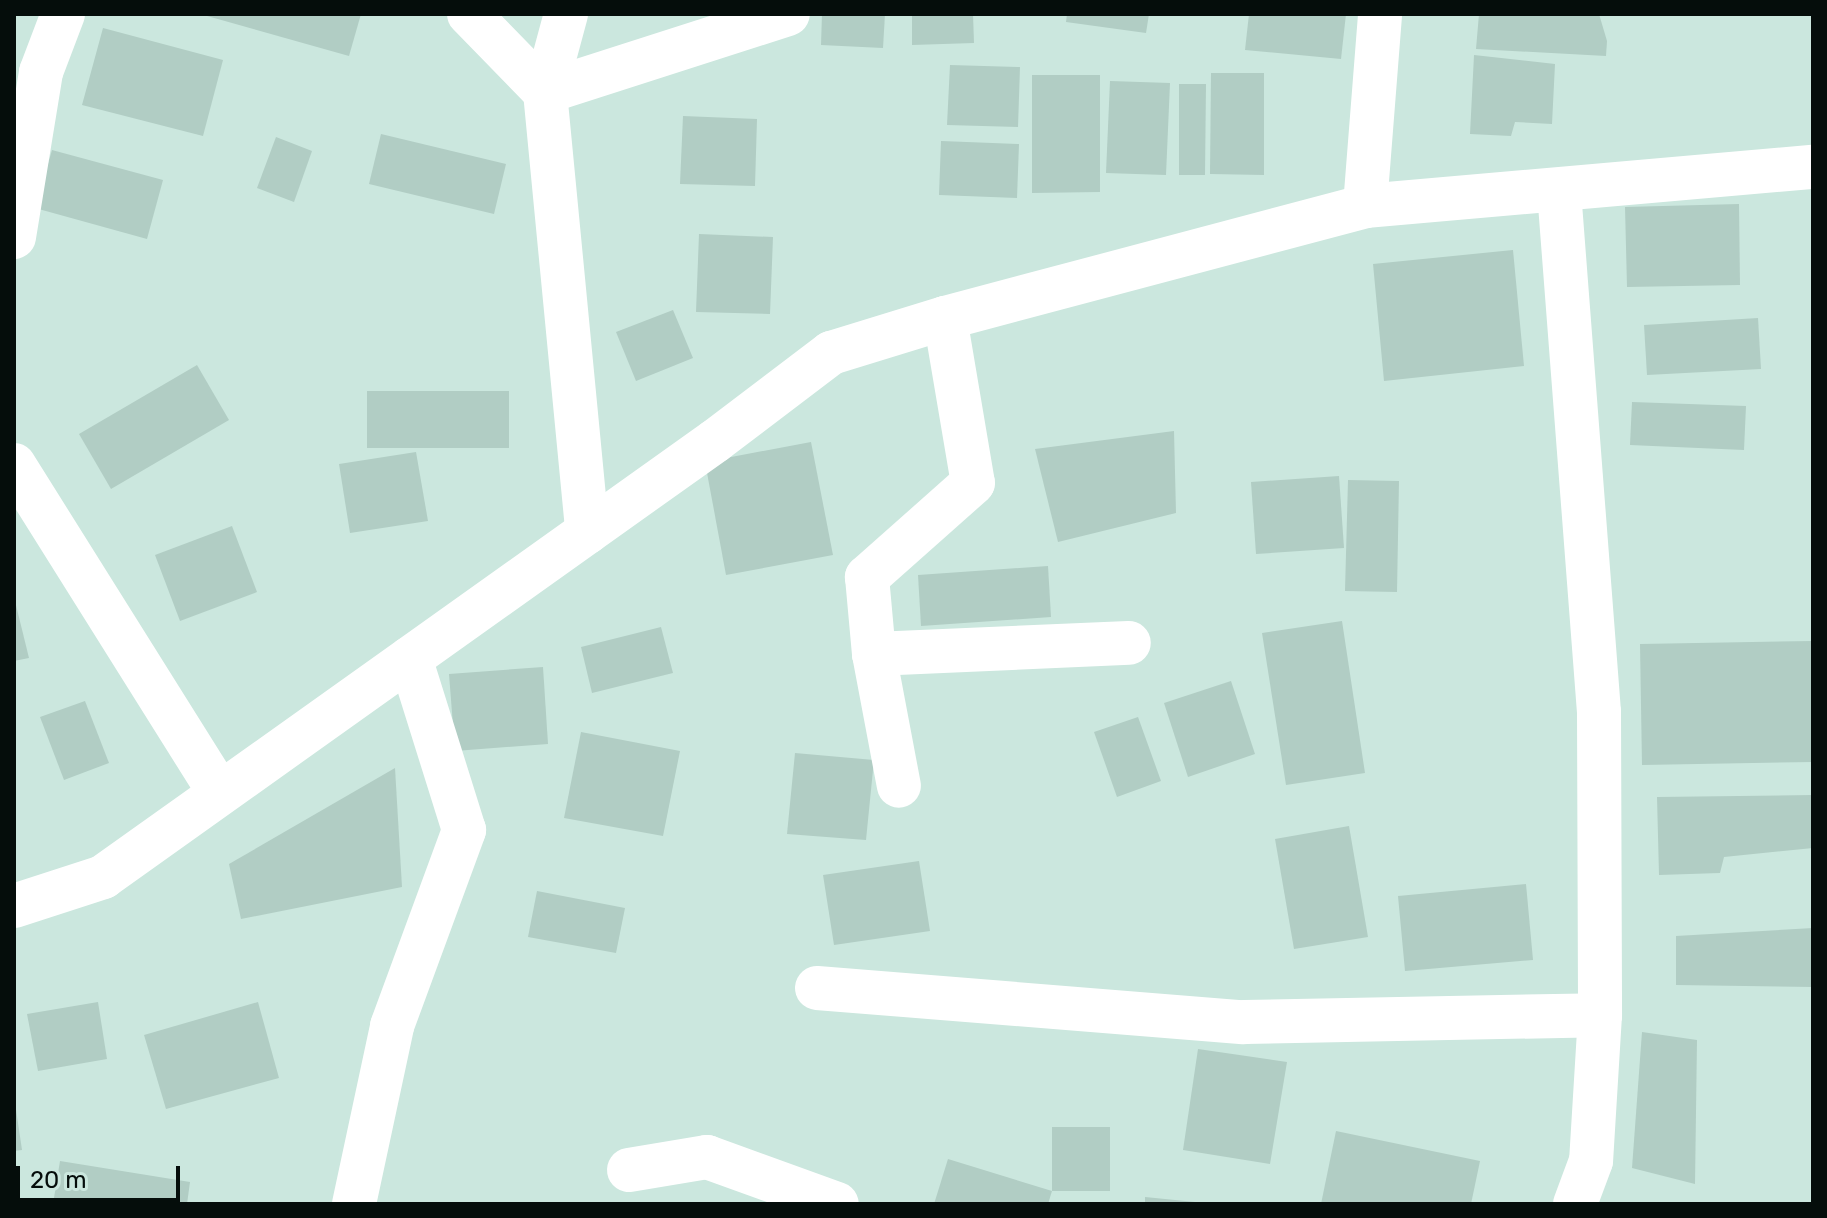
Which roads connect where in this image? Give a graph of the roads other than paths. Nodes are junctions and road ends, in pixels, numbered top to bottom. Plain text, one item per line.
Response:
1 (63, 14) edge
2 (469, 14) edge
3 (566, 14) edge
4 (788, 14) edge
5 (1380, 14) edge
6 (545, 92) junction
7 (1813, 167) edge
8 (1559, 191) junction
9 (1365, 206) junction
10 (14, 237) edge
11 (945, 318) junction
12 (14, 465) edge
13 (587, 532) junction
14 (1129, 643) dead end
15 (874, 654) junction
16 (410, 658) junction
17 (899, 786) dead end
18 (220, 793) junction
19 (14, 906) edge
20 (817, 988) dead end
21 (1600, 1015) junction
22 (629, 1170) dead end
23 (354, 1204) edge
24 (837, 1204) edge
25 (1575, 1204) edge

1 - 10 street
2 - 6 street
3 - 6 street
4 - 6 street
5 - 9 street
6 - 13 street
7 - 8 street
8 - 9 street
8 - 21 street
9 - 11 street
11 - 13 street
11 - 15 street
12 - 18 street
13 - 16 street
14 - 15 street
15 - 17 street
16 - 18 street
16 - 23 street
18 - 19 street
20 - 21 street
21 - 25 street
22 - 24 street

